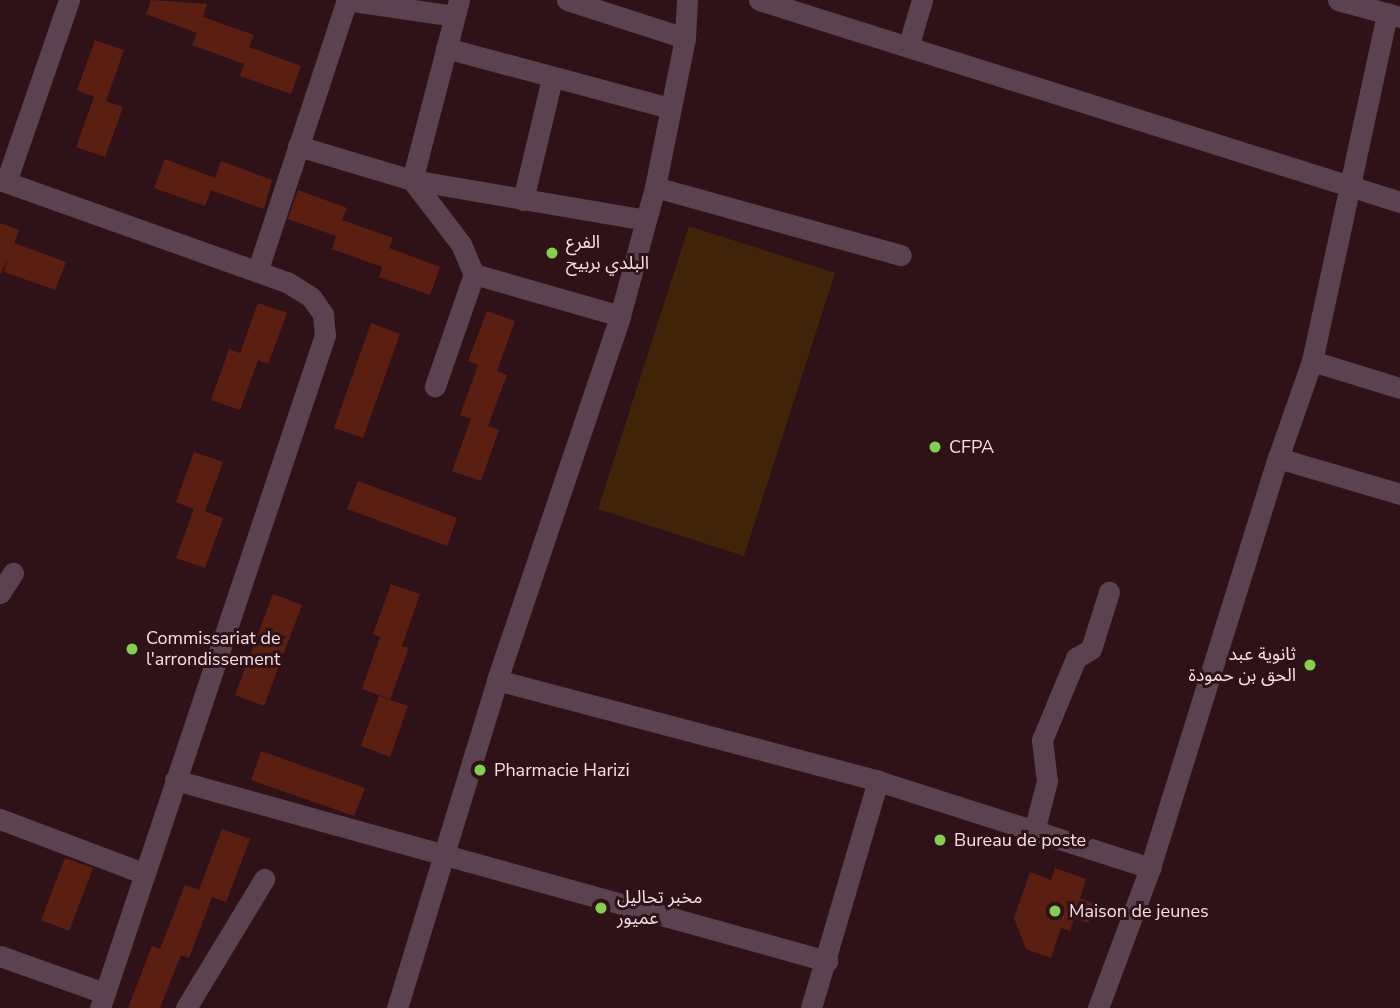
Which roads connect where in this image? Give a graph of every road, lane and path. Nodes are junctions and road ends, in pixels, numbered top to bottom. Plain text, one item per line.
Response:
1 (69, 0) edge
2 (346, 0) edge
3 (567, 0) edge
4 (687, 0) edge
5 (760, 0) edge
6 (922, 0) edge
7 (1338, 0) edge
8 (456, 8) edge
9 (1394, 15) edge
10 (684, 38) junction
11 (909, 44) junction
12 (446, 48) junction
13 (552, 78) junction
14 (670, 108) junction
15 (298, 146) junction
16 (412, 180) junction
17 (3, 181) edge
18 (655, 187) junction
19 (1351, 188) junction
20 (523, 200) junction
21 (1400, 202) edge
22 (646, 220) junction
23 (901, 255) dead end
24 (258, 269) junction
25 (474, 274) junction
26 (620, 316) junction
27 (1312, 361) junction
28 (435, 386) dead end
29 (1400, 388) edge
30 (1278, 458) junction
31 (1400, 494) edge
32 (13, 573) dead end
33 (1109, 592) dead end
34 (0, 593) edge
35 (497, 680) junction
36 (175, 780) junction
37 (878, 781) junction
38 (0, 819) edge
39 (1034, 831) junction
40 (447, 854) junction
41 (1150, 869) junction
42 (143, 873) junction
43 (264, 879) dead end
44 (0, 956) edge
45 (827, 961) junction
46 (102, 1001) edge
47 (186, 1008) edge
48 (397, 1008) edge
49 (811, 1008) edge
50 (1098, 1008) edge

1 - 17 street
2 - 8 street
2 - 15 street
3 - 10 street
4 - 10 street
5 - 11 street
6 - 11 street
7 - 9 street
8 - 12 street
9 - 19 street
10 - 14 street
11 - 19 street
12 - 13 street
12 - 16 street
13 - 14 street
13 - 20 street
14 - 18 street
15 - 16 street
15 - 24 street
16 - 20 street
16 - 25 street
17 - 24 street
18 - 22 street
18 - 23 street
19 - 21 street
19 - 27 street
20 - 22 street
22 - 26 street
24 - 36 street
25 - 26 street
25 - 28 street
26 - 35 street
27 - 29 street
27 - 30 street
30 - 31 street
30 - 41 street
32 - 34 street
33 - 39 street
35 - 37 street
35 - 40 street
36 - 40 street
36 - 42 street
37 - 39 street
37 - 45 street
38 - 42 street
39 - 41 street
40 - 45 street
40 - 48 street
41 - 50 street
42 - 46 street
43 - 47 street
44 - 46 street
45 - 49 street

